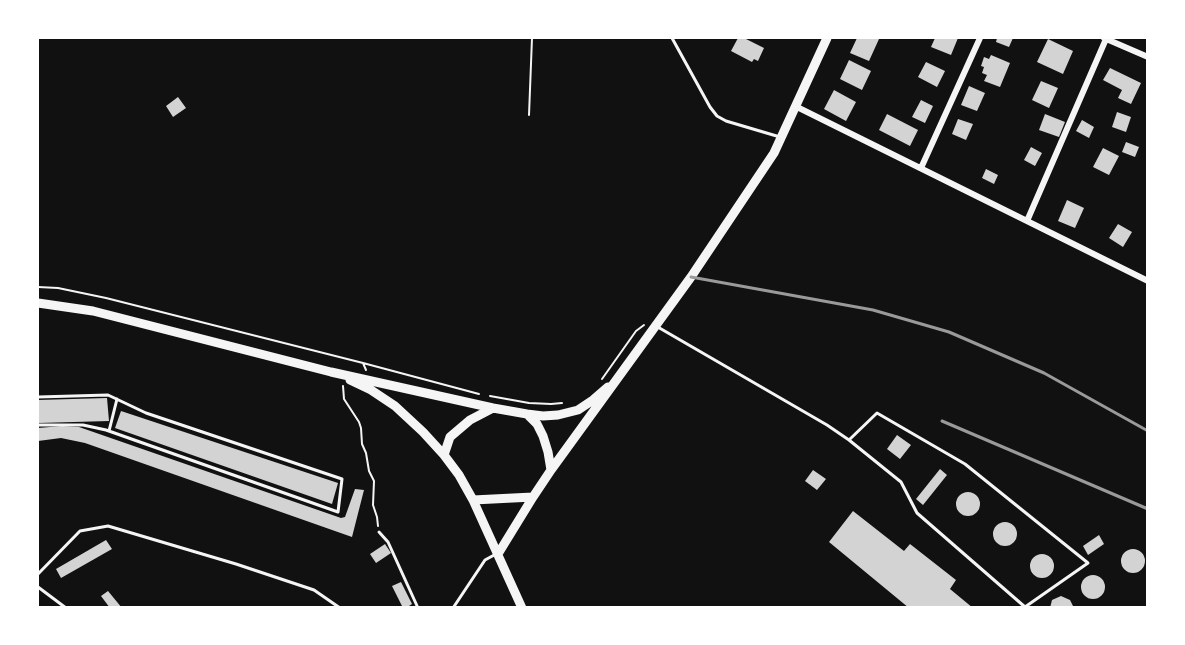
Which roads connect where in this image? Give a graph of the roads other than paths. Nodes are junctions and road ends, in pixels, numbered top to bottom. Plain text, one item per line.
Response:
1 (672, 38) edge
2 (827, 38) edge
3 (980, 38) edge
4 (1104, 38) edge
5 (1148, 57) edge
6 (797, 106) junction
7 (782, 138) junction
8 (921, 168) junction
9 (1027, 221) junction
10 (1148, 281) edge
11 (38, 303) edge
12 (652, 324) junction
13 (331, 372) junction
14 (622, 374) junction
15 (38, 397) edge
16 (117, 399) junction
17 (493, 408) junction
18 (526, 414) junction
19 (38, 425) edge
20 (109, 431) junction
21 (849, 440) junction
22 (444, 455) junction
23 (551, 470) junction
24 (533, 497) junction
25 (473, 500) junction
26 (379, 532) road end
27 (498, 554) junction
28 (38, 574) edge
29 (38, 587) edge
30 (66, 608) edge
31 (340, 608) edge
32 (418, 608) edge
33 (453, 608) edge
34 (522, 608) edge

1 - 7 lane
2 - 6 main road
3 - 8 street
4 - 5 street
4 - 9 street
6 - 7 main road
6 - 8 street
7 - 12 main road
8 - 9 street
9 - 10 street
11 - 13 main road
12 - 14 main road
12 - 21 lane
13 - 17 main road
13 - 22 main road
14 - 18 main road
14 - 23 main road
15 - 16 lane
16 - 20 lane
16 - 20 lane
17 - 18 main road
17 - 22 main road
18 - 23 main road
19 - 20 lane
21 - 21 lane
22 - 25 main road
23 - 24 main road
24 - 25 main road
24 - 27 main road
25 - 27 main road
26 - 32 lane
27 - 33 lane
27 - 34 main road
28 - 31 lane
29 - 30 lane

